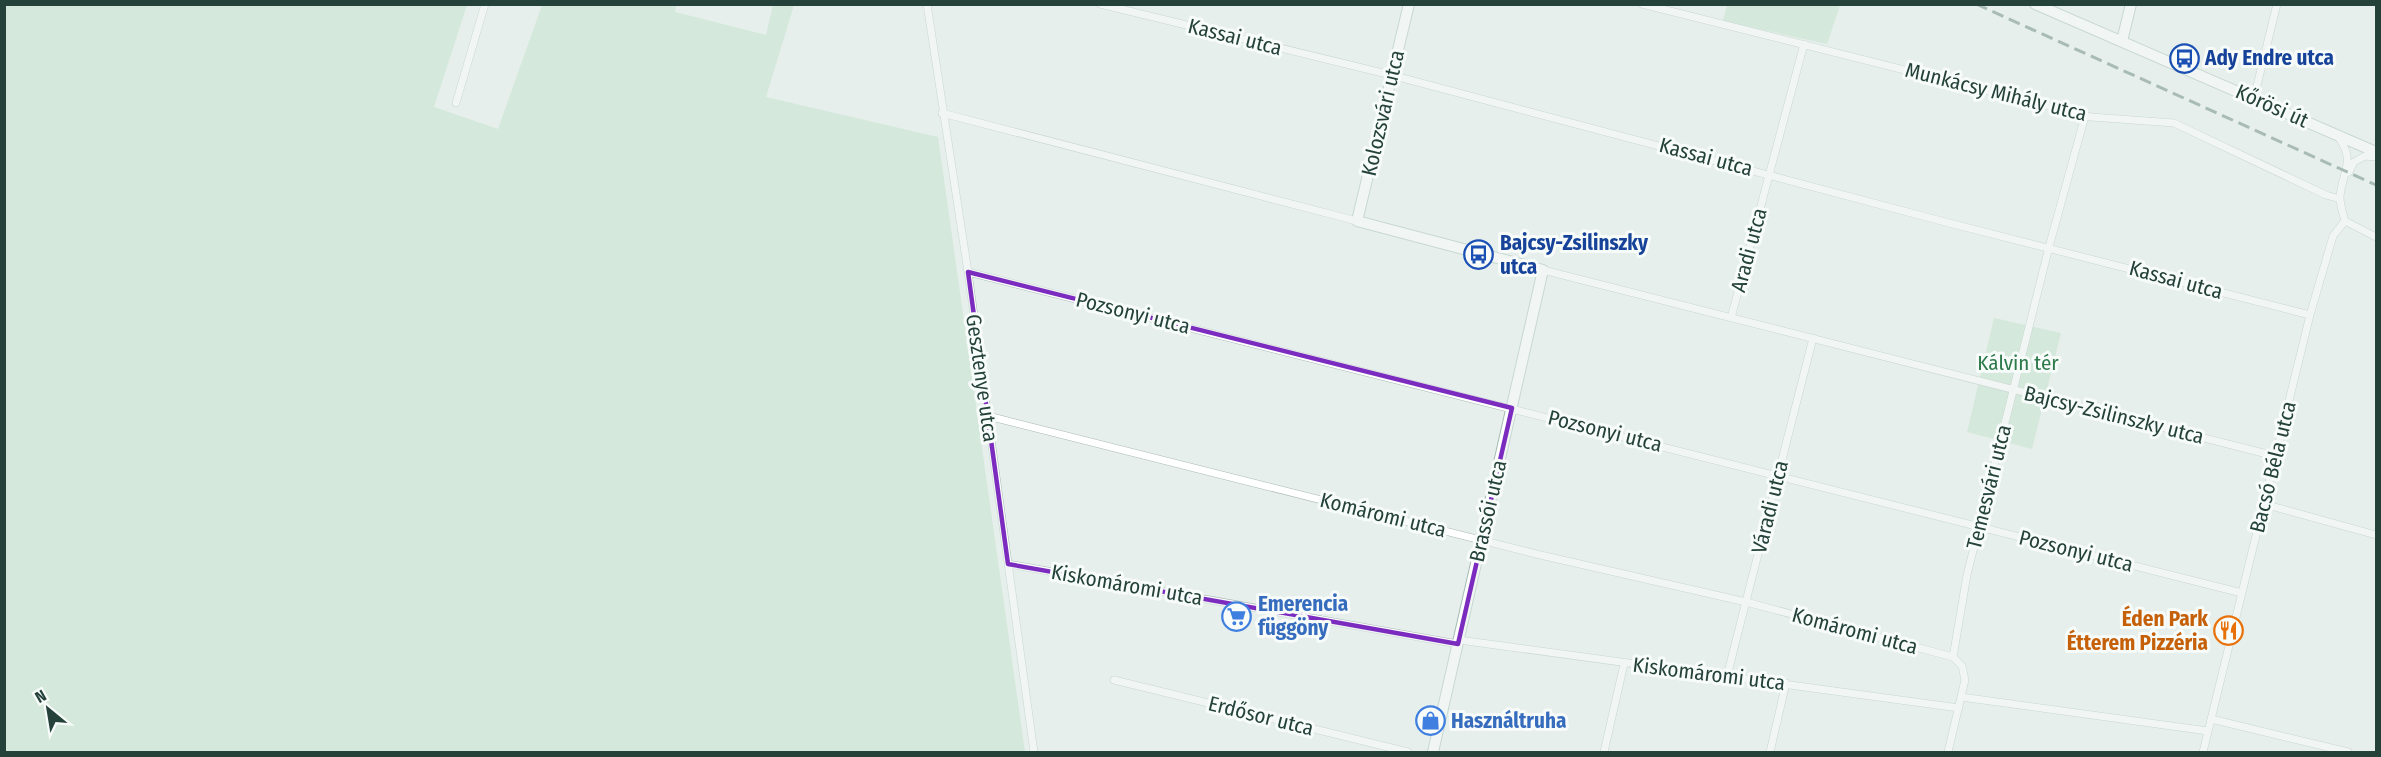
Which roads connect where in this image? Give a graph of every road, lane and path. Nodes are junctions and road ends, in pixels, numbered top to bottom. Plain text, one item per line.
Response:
1 (485, 4) edge
2 (927, 4) edge
3 (1100, 4) edge
4 (1409, 4) edge
5 (1642, 4) edge
6 (2034, 4) edge
7 (2131, 4) edge
8 (2277, 4) edge
9 (2122, 41) junction
10 (1804, 44) junction
11 (1391, 75) junction
12 (2254, 98) junction
13 (456, 103) dead end
14 (942, 113) junction
15 (2085, 116) junction
16 (2337, 135) junction
17 (2376, 152) edge
18 (2376, 157) edge
19 (1769, 174) junction
20 (2343, 185) junction
21 (2340, 199) junction
22 (1357, 221) junction
23 (2345, 221) junction
24 (2376, 237) edge
25 (2049, 247) junction
26 (1543, 270) junction
27 (968, 272) junction
28 (2310, 315) junction
29 (1731, 318) junction
30 (1813, 338) junction
31 (2014, 389) junction
32 (1512, 408) junction
33 (988, 416) junction
34 (2275, 456) junction
35 (1778, 475) junction
36 (2264, 504) junction
37 (1979, 526) junction
38 (2376, 535) edge
39 (1482, 540) junction
40 (1008, 564) junction
41 (2242, 592) junction
42 (1746, 602) junction
43 (1458, 642) junction
44 (1953, 657) junction
45 (1624, 664) junction
46 (1727, 676) junction
47 (1114, 680) dead end
48 (1786, 683) junction
49 (1961, 697) junction
50 (1959, 708) junction
51 (2211, 719) junction
52 (2208, 731) junction
53 (1034, 753) edge
54 (1408, 753) edge
55 (1433, 753) edge
56 (1604, 753) edge
57 (1770, 753) edge
58 (1948, 753) edge
59 (2203, 753) edge
60 (2348, 753) edge

1 - 13 street
2 - 14 street, Gesztenye utca
3 - 11 street, Kassai utca
4 - 11 street, Kolozsvári utca
5 - 10 street, Munkácsy Mihály utca
6 - 9 street, Kőrösi út
7 - 9 street
8 - 12 street
9 - 12 street, Kőrösi út
10 - 15 street, Munkácsy Mihály utca
10 - 19 street, Aradi utca
11 - 19 street, Kassai utca
11 - 22 street, Kolozsvári utca
12 - 16 street, Kőrösi út
14 - 22 street, Bajcsy-Zsilinszky utca
14 - 27 street, Gesztenye utca
15 - 21 street, Munkácsy Mihály utca
15 - 25 street, Temesvári utca
16 - 17 street, Kőrösi út
16 - 20 street
18 - 20 street
19 - 25 street, Kassai utca
19 - 29 street, Aradi utca
20 - 21 street
21 - 23 street
22 - 26 street, Bajcsy-Zsilinszky utca
23 - 24 street
23 - 28 street, Bacsó Béla utca
25 - 28 street, Kassai utca
25 - 31 street, Temesvári utca
26 - 29 street, Bajcsy-Zsilinszky utca
26 - 32 street, Brassói utca
27 - 32 street, Pozsonyi utca
27 - 33 street, Gesztenye utca
28 - 34 street, Bacsó Béla utca
29 - 30 street, Bajcsy-Zsilinszky utca
30 - 31 street, Bajcsy-Zsilinszky utca
30 - 35 street, Váradi utca
31 - 34 street, Bajcsy-Zsilinszky utca
31 - 37 street, Temesvári utca
32 - 35 street, Pozsonyi utca
32 - 39 street, Brassói utca
33 - 39 street, Komáromi utca
33 - 40 street, Gesztenye utca
34 - 36 street, Bacsó Béla utca
35 - 37 street, Pozsonyi utca
35 - 42 street, Váradi utca
36 - 38 street
36 - 41 street, Bacsó Béla utca
37 - 41 street, Pozsonyi utca
37 - 44 street, Temesvári utca
39 - 42 street, Komáromi utca
39 - 43 street, Brassói utca
40 - 43 street, Kiskomáromi utca
40 - 53 street, Gesztenye utca
41 - 51 street, Bacsó Béla utca
42 - 44 street, Komáromi utca
42 - 46 street, Váradi utca
43 - 45 street, Kiskomáromi utca
43 - 55 street, Brassói utca
44 - 49 street
45 - 46 street, Kiskomáromi utca
45 - 56 street
46 - 48 street, Kiskomáromi utca
47 - 54 street, Erdősor utca
48 - 50 street, Kiskomáromi utca
48 - 57 street
49 - 50 street
49 - 52 street
50 - 58 street
51 - 52 street, Bacsó Béla utca
51 - 60 street
52 - 59 street, Bacsó Béla utca

